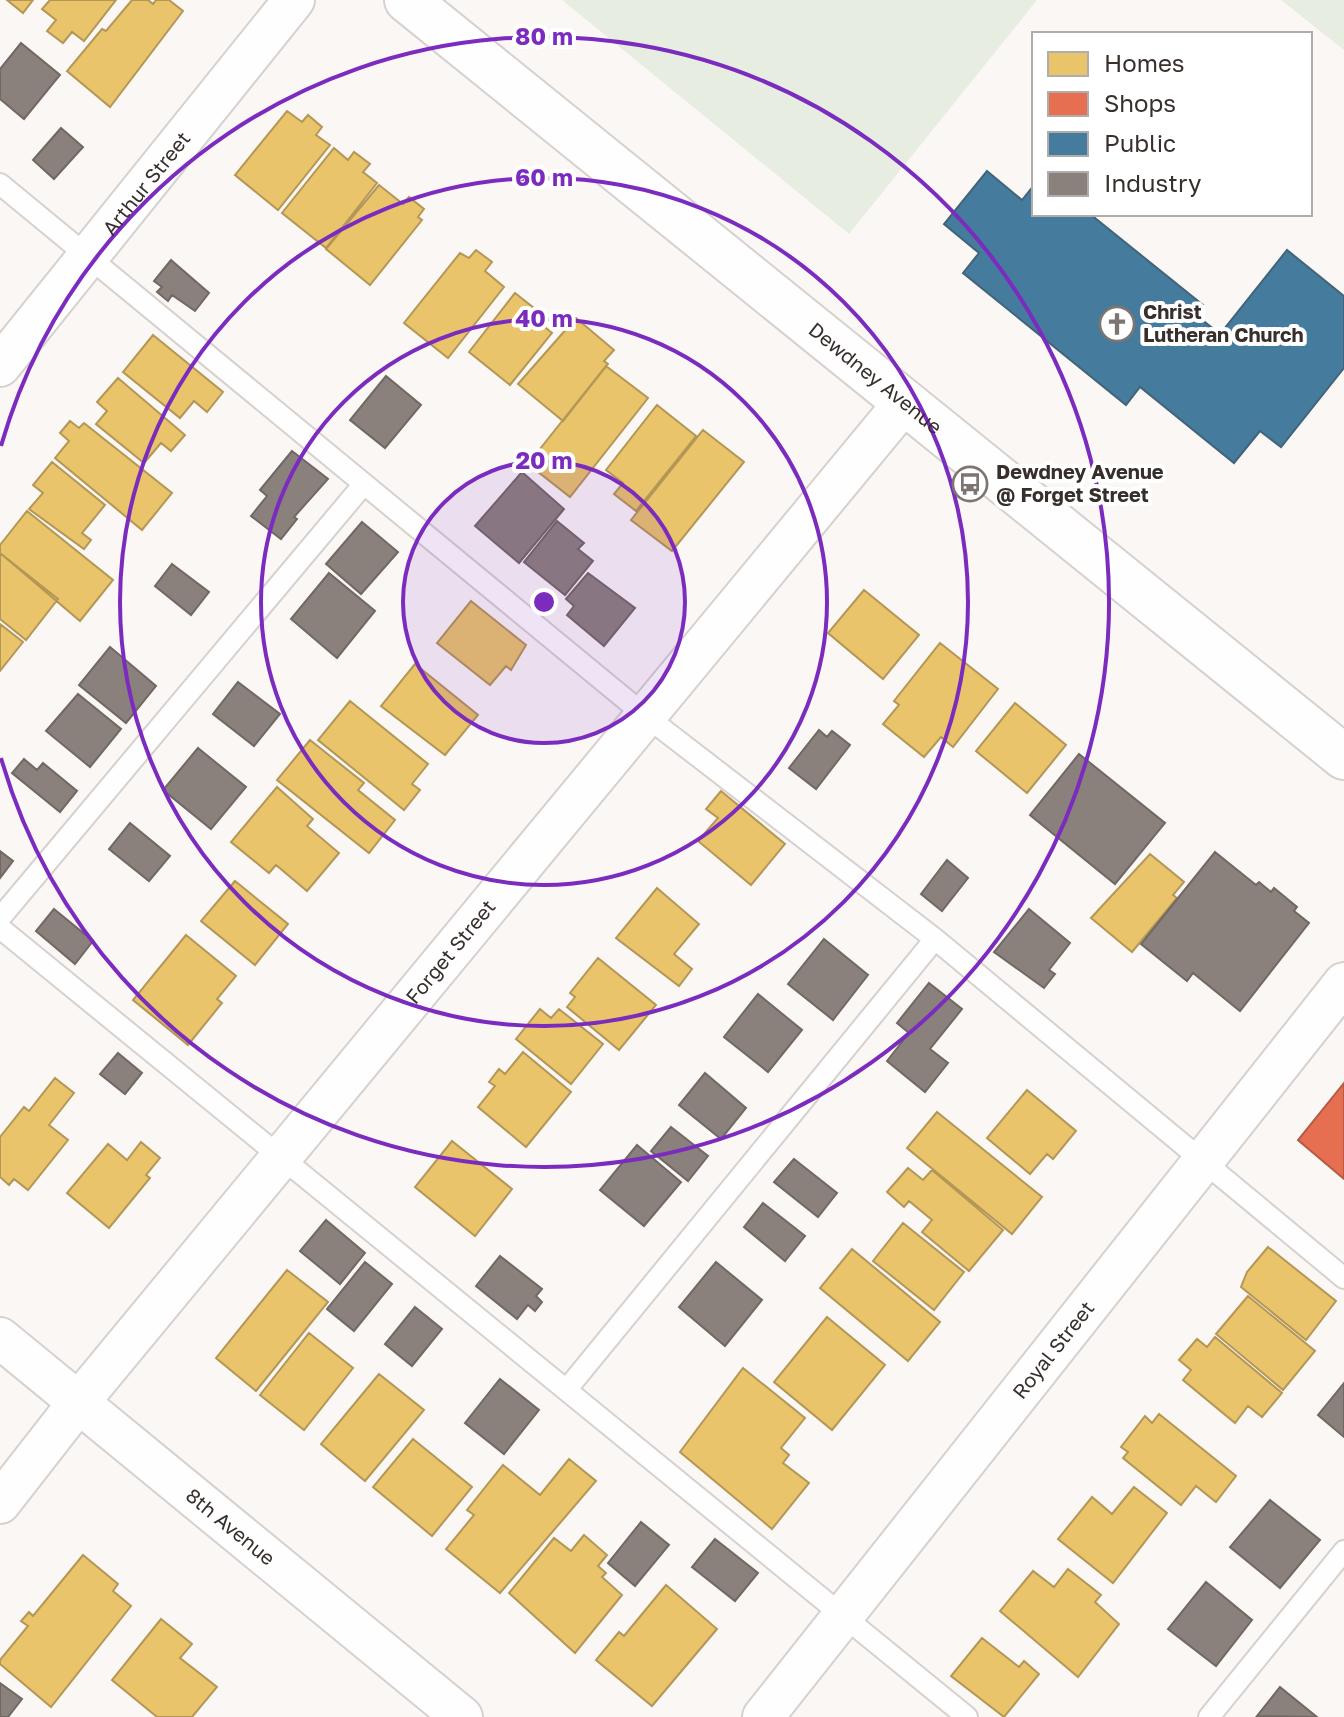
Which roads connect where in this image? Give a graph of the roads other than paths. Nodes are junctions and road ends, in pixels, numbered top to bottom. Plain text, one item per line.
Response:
1 (294, 0) edge
2 (407, 0) edge
3 (0, 184) edge
4 (90, 258) junction
5 (0, 366) edge
6 (904, 403) junction
7 (363, 485) junction
8 (647, 717) junction
9 (1344, 757) edge
10 (0, 918) edge
11 (0, 928) edge
12 (935, 939) junction
13 (1344, 983) edge
14 (281, 1157) junction
15 (1203, 1163) junction
16 (1344, 1278) edge
17 (0, 1338) edge
18 (567, 1389) junction
19 (78, 1403) junction
20 (0, 1503) edge
21 (1344, 1551) edge
22 (845, 1617) junction
23 (462, 1717) edge
24 (763, 1717) edge
25 (967, 1717) edge
26 (1209, 1717) edge

1 - 4 street, Arthur Street
2 - 6 main road, Dewdney Avenue
3 - 4 lane
4 - 5 street, Arthur Street
4 - 7 lane
6 - 8 street, Forget Street
6 - 9 main road, Dewdney Avenue
7 - 8 lane
7 - 10 lane
8 - 12 lane
8 - 14 street, Forget Street
11 - 14 lane
12 - 15 lane
12 - 18 lane
13 - 15 street, Royal Street
14 - 18 lane
14 - 19 street, Forget Street
15 - 16 lane
15 - 22 street, Royal Street
17 - 19 street, 8th Avenue
18 - 22 lane
19 - 20 street, Forget Street
19 - 23 street, 8th Avenue
21 - 26 lane
22 - 24 street, Royal Street
22 - 25 lane

